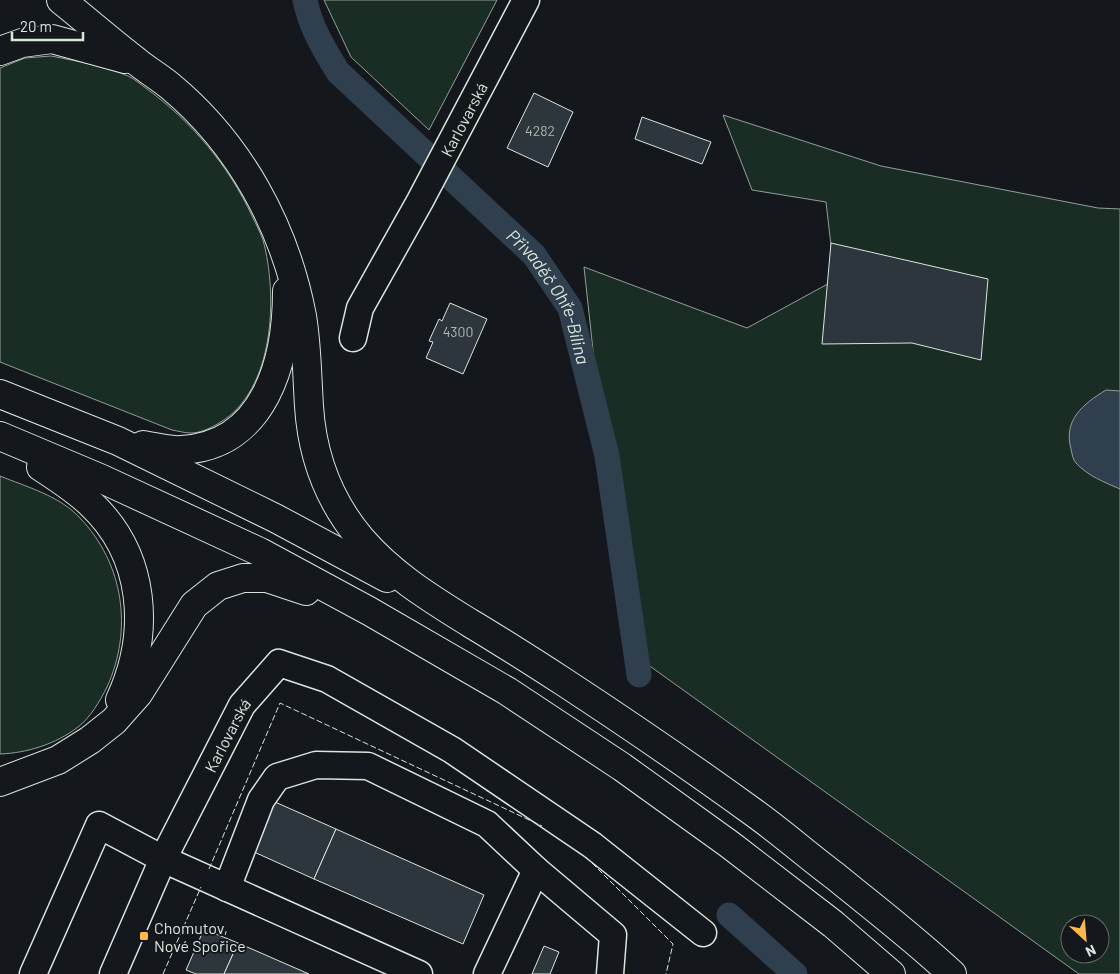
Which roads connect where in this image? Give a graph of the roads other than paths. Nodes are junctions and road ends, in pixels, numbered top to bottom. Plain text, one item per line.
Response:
1 (61, 0) edge
2 (526, 0) edge
3 (0, 51) edge
4 (136, 62) junction
5 (278, 233) junction
6 (353, 338) dead end
7 (0, 394) edge
8 (0, 438) edge
9 (118, 441) junction
10 (440, 604) junction
11 (369, 611) junction
12 (90, 740) junction
13 (58, 760) junction
14 (0, 772) edge
15 (0, 782) edge
16 (163, 860) junction
17 (536, 870) junction
18 (227, 888) junction
19 (703, 933) dead end
20 (33, 974) edge
21 (113, 974) edge
22 (419, 974) edge
23 (487, 974) edge
24 (610, 974) edge
25 (891, 974) edge
26 (952, 974) edge

1 - 4 highway
2 - 6 street, Karlovarská
3 - 4 highway
4 - 5 highway
5 - 9 highway
5 - 10 highway
7 - 9 highway
8 - 11 highway
8 - 12 highway
9 - 10 highway
10 - 26 highway
11 - 12 highway
11 - 25 highway
12 - 13 highway
13 - 14 highway
13 - 15 highway
16 - 18 street
16 - 19 street, Karlovarská
16 - 20 street
16 - 21 street, Karlovarská
17 - 18 street
17 - 23 street
17 - 24 street
18 - 22 street

